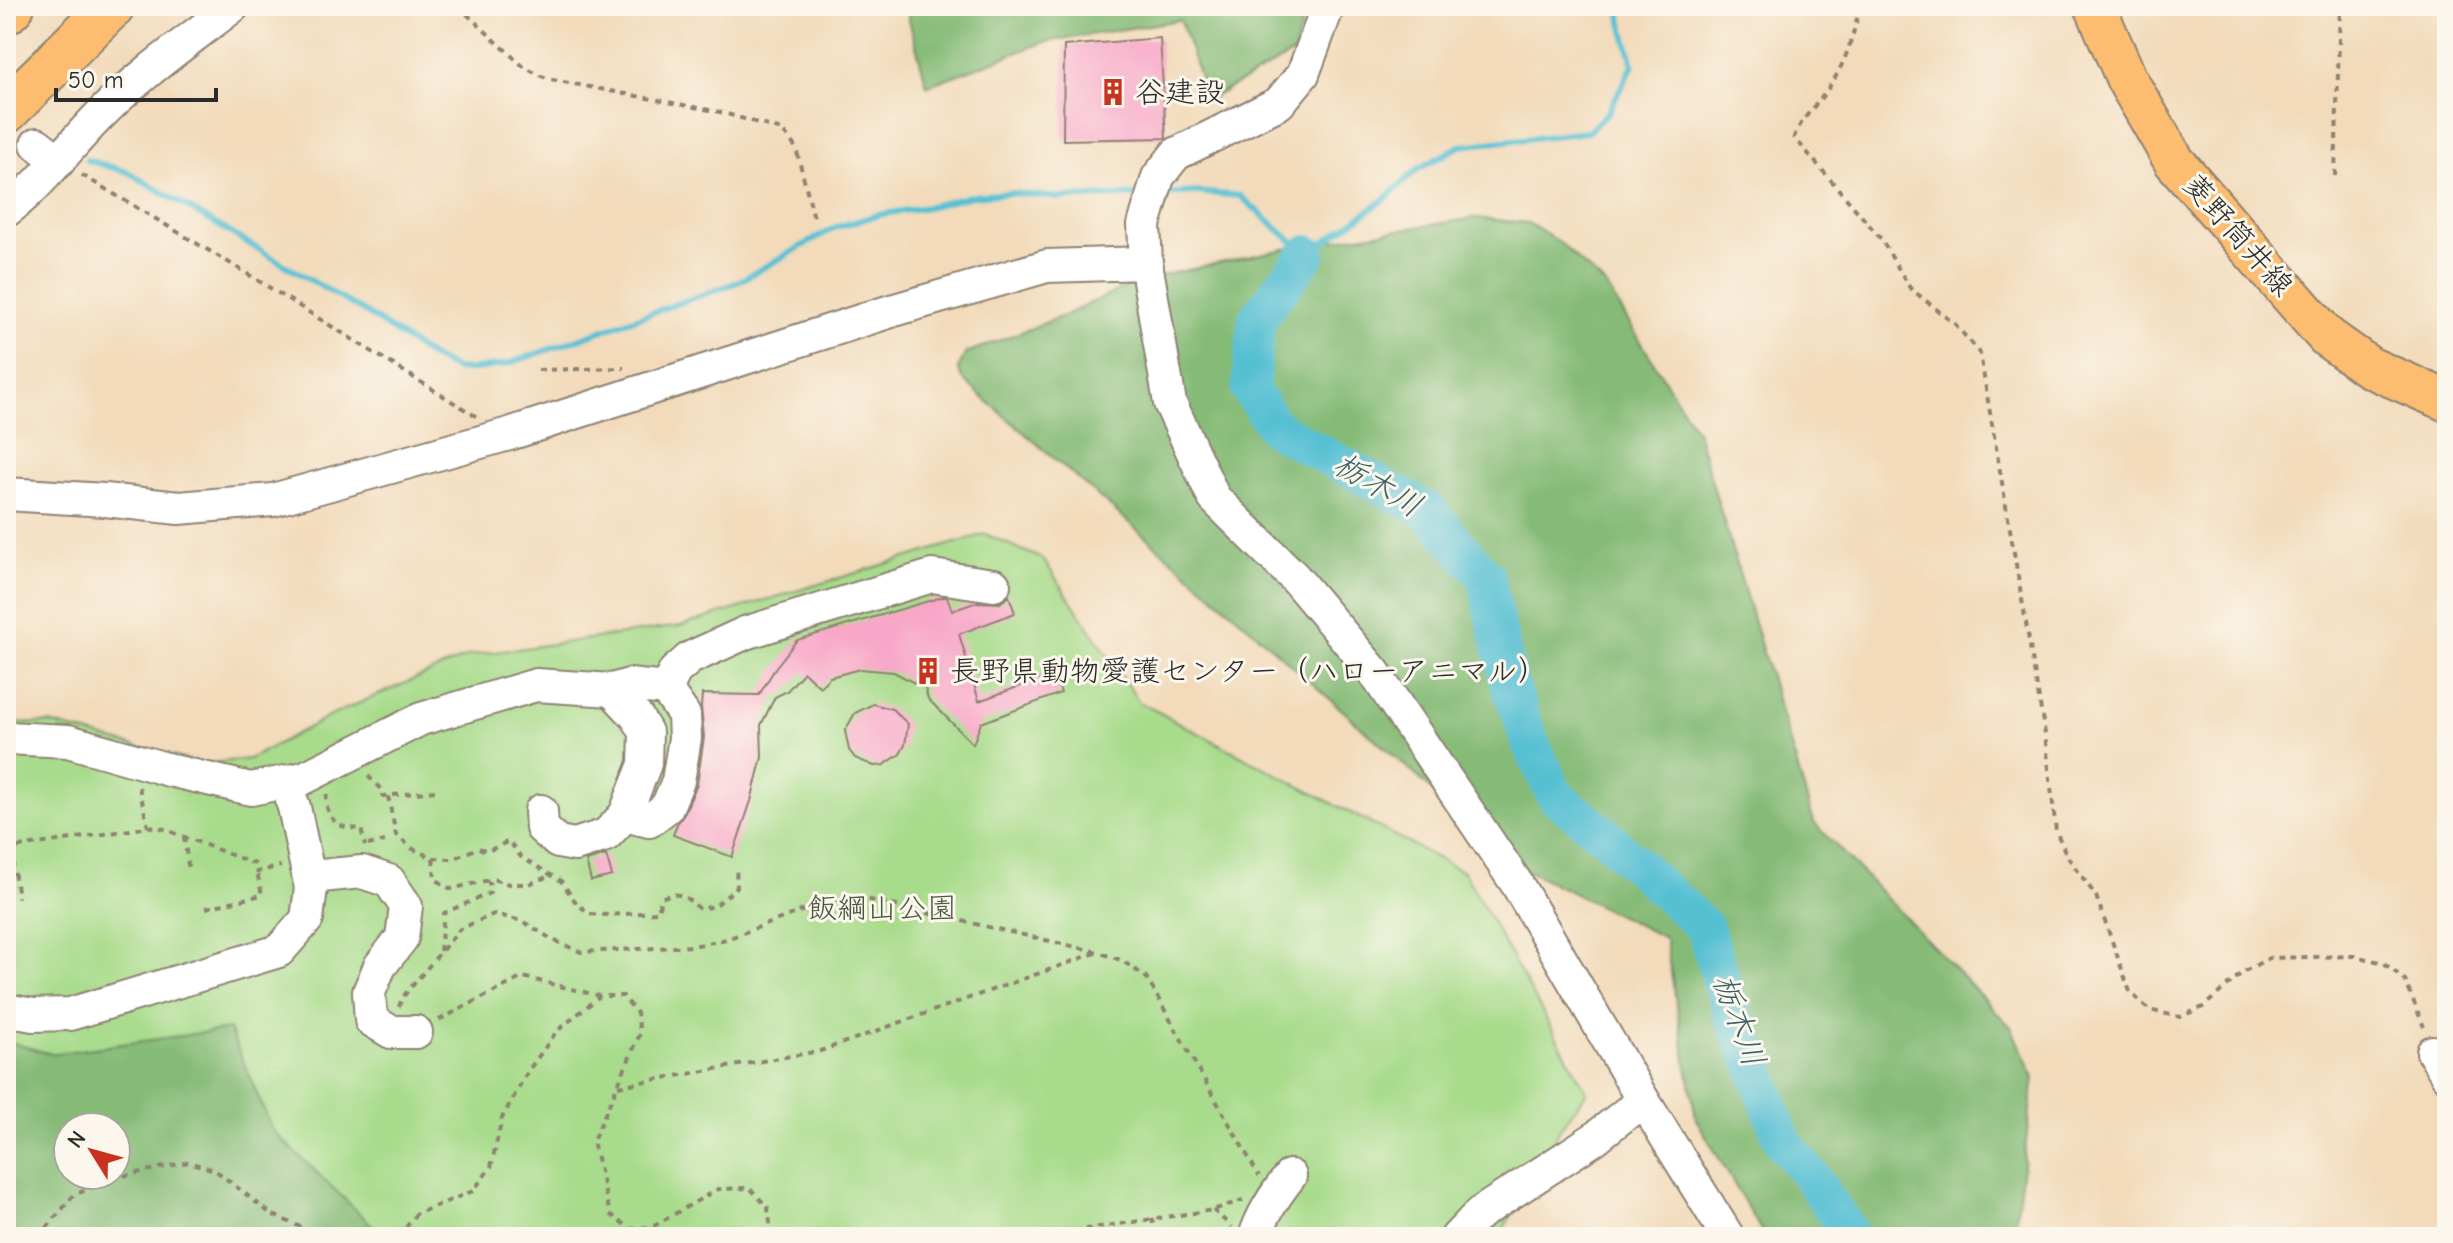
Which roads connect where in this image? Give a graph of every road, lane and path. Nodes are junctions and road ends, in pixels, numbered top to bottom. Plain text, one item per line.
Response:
1 (12, 6) edge
2 (112, 6) edge
3 (233, 6) edge
4 (458, 6) edge
5 (1328, 6) edge
6 (1860, 6) edge
7 (2095, 6) edge
8 (2340, 6) edge
9 (6, 12) edge
10 (6, 111) edge
11 (48, 152) junction
12 (2335, 176) dead end
13 (6, 211) edge
14 (814, 218) dead end
15 (1146, 263) junction
16 (538, 370) dead end
17 (637, 370) dead end
18 (2447, 401) edge
19 (509, 434) junction
20 (6, 494) edge
21 (994, 585) dead end
22 (666, 689) junction
23 (612, 690) junction
24 (6, 738) edge
25 (365, 774) dead end
26 (285, 783) junction
27 (329, 787) dead end
28 (436, 791) dead end
29 (388, 796) junction
30 (143, 801) dead end
31 (541, 811) dead end
32 (625, 815) junction
33 (148, 827) junction
34 (184, 836) junction
35 (365, 846) dead end
36 (8, 849) edge
37 (433, 858) junction
38 (736, 866) dead end
39 (271, 869) dead end
40 (189, 871) dead end
41 (257, 872) junction
42 (549, 876) junction
43 (310, 877) junction
44 (489, 881) junction
45 (18, 898) dead end
46 (206, 908) dead end
47 (1098, 952) junction
48 (439, 954) junction
49 (600, 996) junction
50 (6, 1010) edge
51 (404, 1032) junction
52 (2440, 1064) edge
53 (618, 1086) junction
54 (1643, 1100) junction
55 (1275, 1178) joint
56 (1254, 1197) dead end
57 (1213, 1210) junction
58 (1152, 1218) junction
59 (39, 1237) edge
60 (323, 1237) edge
61 (399, 1237) edge
62 (772, 1237) edge
63 (1050, 1237) edge
64 (1156, 1237) edge
65 (1240, 1237) edge
66 (1255, 1237) edge
67 (1457, 1237) edge
68 (1728, 1237) edge

1 - 9 highway
2 - 10 highway
3 - 11 street
4 - 14 path
5 - 15 street
6 - 52 path
7 - 18 main road, 菱野筒井線
8 - 12 path
11 - 13 street
11 - 19 path
15 - 19 street
15 - 54 street
16 - 17 path
19 - 20 street
21 - 22 street
22 - 23 street
22 - 32 street
23 - 26 street
23 - 32 street
24 - 26 street
25 - 29 path
26 - 43 street
27 - 35 path
28 - 29 path
29 - 37 path
30 - 33 path
31 - 32 street
33 - 34 path
33 - 36 path
34 - 40 path
34 - 41 path
36 - 45 path
37 - 42 path
37 - 44 path
38 - 42 path
39 - 41 path
41 - 46 path
42 - 44 path
43 - 50 street
43 - 51 street
44 - 48 path
47 - 48 path
47 - 53 path
47 - 55 path
48 - 51 path
49 - 51 path
49 - 53 path
49 - 61 path
53 - 62 path
54 - 67 street
54 - 68 street
55 - 66 street
56 - 57 path
57 - 58 path
57 - 65 path
58 - 63 path
58 - 64 path
59 - 60 path

